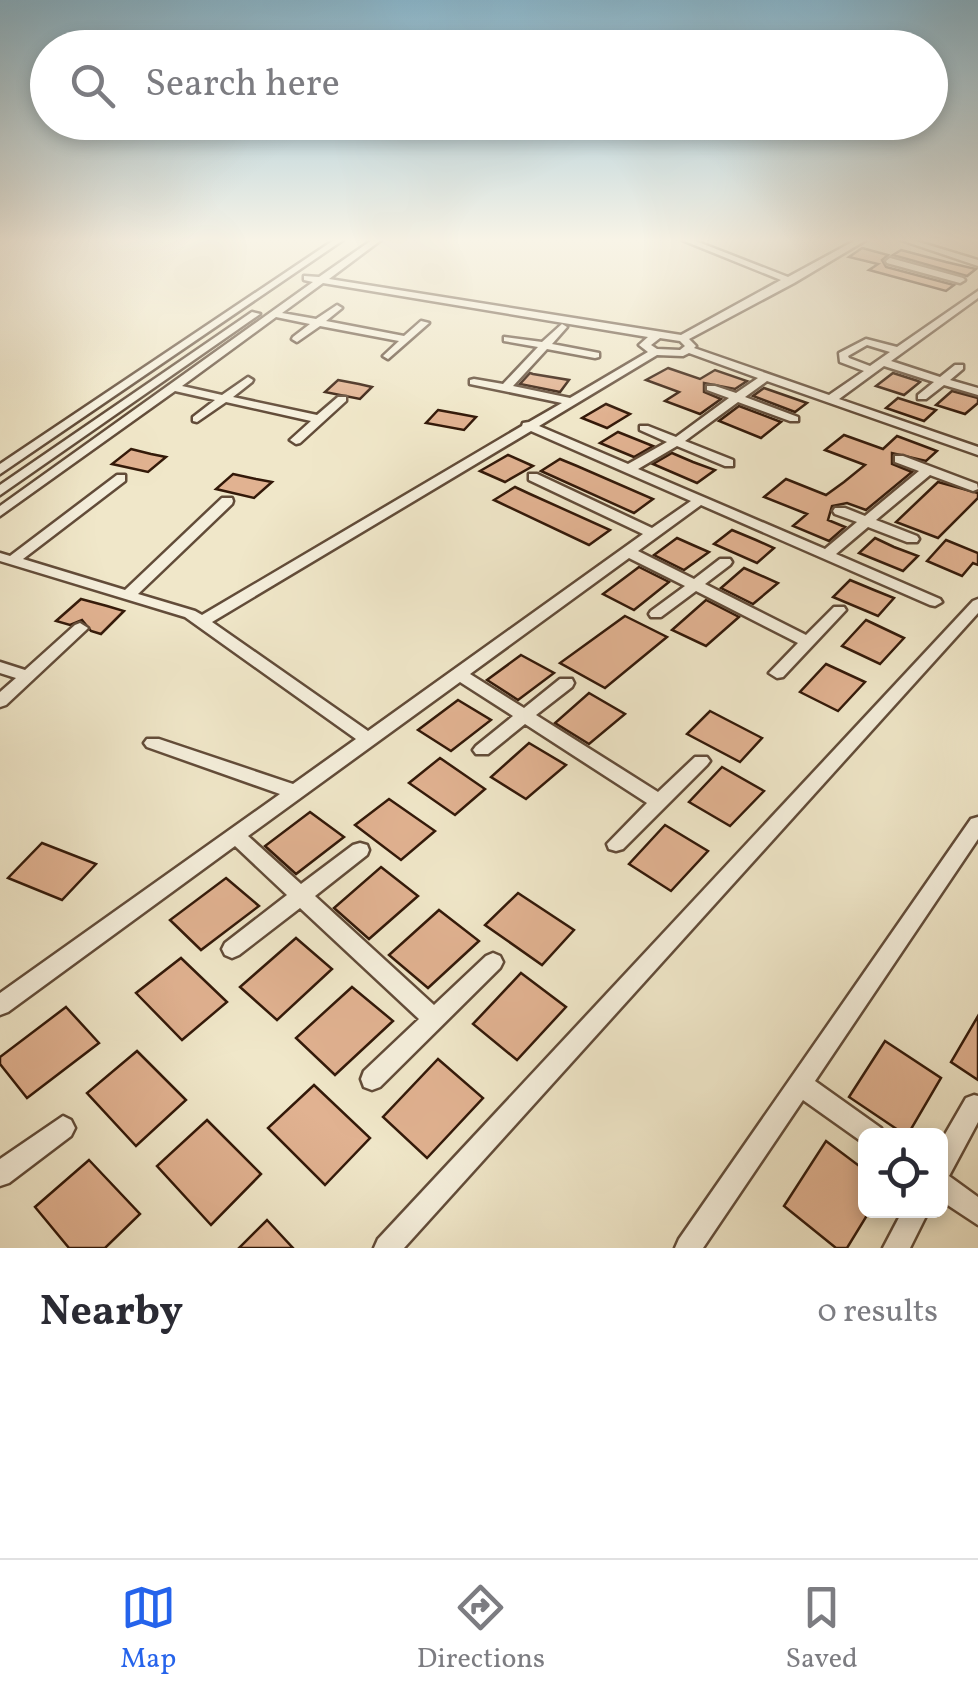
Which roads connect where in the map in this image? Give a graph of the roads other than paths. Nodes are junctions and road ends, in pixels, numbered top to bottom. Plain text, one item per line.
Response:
1 (252, 298) edge
2 (286, 298) edge
3 (291, 298) edge
4 (401, 298) edge
5 (417, 298) edge
6 (762, 298) edge
7 (972, 298) edge
8 (960, 306) junction
9 (337, 308) dead end
10 (978, 311) edge
11 (273, 314) junction
12 (318, 323) junction
13 (424, 323) dead end
14 (562, 327) junction
15 (658, 335) junction
16 (297, 339) dead end
17 (406, 339) junction
18 (508, 340) dead end
19 (686, 344) junction
20 (545, 346) junction
21 (650, 348) junction
22 (899, 351) junction
23 (595, 354) dead end
24 (388, 356) dead end
25 (883, 362) junction
26 (959, 367) dead end
27 (872, 370) junction
28 (767, 376) junction
29 (248, 380) dead end
30 (942, 380) junction
31 (474, 382) dead end
32 (172, 387) junction
33 (711, 388) dead end
34 (506, 389) junction
35 (978, 392) edge
36 (922, 397) dead end
37 (224, 398) junction
38 (342, 398) dead end
39 (736, 398) junction
40 (832, 399) junction
41 (570, 401) junction
42 (794, 418) dead end
43 (197, 419) dead end
44 (319, 419) junction
45 (528, 426) junction
46 (644, 428) dead end
47 (296, 440) dead end
48 (676, 442) junction
49 (978, 451) edge
50 (899, 460) dead end
51 (729, 463) dead end
52 (628, 468) junction
53 (0, 470) edge
54 (928, 470) junction
55 (534, 477) dead end
56 (120, 478) dead end
57 (973, 486) dead end
58 (0, 492) edge
59 (700, 500) junction
60 (226, 501) dead end
61 (840, 511) dead end
62 (0, 512) edge
63 (864, 520) junction
64 (653, 534) junction
65 (912, 540) dead end
66 (629, 552) junction
67 (826, 555) junction
68 (6, 558) edge
69 (725, 562) dead end
70 (695, 585) junction
71 (129, 594) junction
72 (936, 602) dead end
73 (978, 604) edge
74 (839, 610) dead end
75 (656, 614) dead end
76 (203, 621) junction
77 (80, 628) dead end
78 (806, 641) junction
79 (0, 666) edge
80 (778, 673) dead end
81 (459, 674) junction
82 (28, 676) junction
83 (566, 683) dead end
84 (0, 701) edge
85 (525, 716) junction
86 (368, 739) junction
87 (153, 743) dead end
88 (482, 750) dead end
89 (701, 761) dead end
90 (295, 792) junction
91 (658, 802) junction
92 (978, 824) edge
93 (235, 835) junction
94 (616, 844) dead end
95 (971, 849) edge
96 (360, 850) dead end
97 (301, 896) junction
98 (232, 949) dead end
99 (492, 962) dead end
100 (3, 1000) edge
101 (434, 1018) junction
102 (372, 1079) dead end
103 (802, 1086) junction
104 (974, 1106) dead end
105 (63, 1128) dead end
106 (862, 1128) edge
107 (948, 1153) edge
108 (0, 1174) edge
109 (948, 1190) edge
110 (978, 1212) edge
111 (913, 1218) edge
112 (388, 1248) edge
113 (688, 1248) edge
114 (896, 1248) edge

1 - 53 street
2 - 58 street
3 - 11 street
4 - 14 street
5 - 15 street
6 - 19 street
7 - 8 street
8 - 10 street
8 - 22 street
9 - 12 street
11 - 12 street
11 - 32 street
12 - 16 street
12 - 17 street
13 - 17 street
14 - 20 street
14 - 21 street
15 - 19 street
15 - 21 street
17 - 24 street
18 - 20 street
19 - 21 street
19 - 28 street
20 - 23 street
20 - 34 street
21 - 41 street
22 - 25 street
22 - 27 street
25 - 27 street
25 - 30 street
26 - 30 street
27 - 40 street
28 - 39 street
28 - 40 street
29 - 37 street
30 - 35 street
30 - 36 street
31 - 34 street
32 - 37 street
32 - 62 street
33 - 39 street
34 - 41 street
37 - 43 street
37 - 44 street
38 - 44 street
39 - 42 street
39 - 48 street
40 - 49 street
41 - 45 street
44 - 47 street
45 - 52 street
45 - 76 street
46 - 48 street
48 - 51 street
48 - 52 street
50 - 54 street
52 - 59 street
54 - 57 street
54 - 63 street
55 - 64 street
56 - 68 street
59 - 64 street
59 - 67 street
60 - 71 street
61 - 63 street
63 - 65 street
63 - 67 street
64 - 66 street
66 - 70 street
66 - 81 street
67 - 72 street
68 - 71 street
69 - 70 street
70 - 75 street
70 - 78 street
71 - 76 street
73 - 112 street
74 - 78 street
76 - 86 street
77 - 82 street
78 - 80 street
79 - 82 street
81 - 85 street
81 - 86 street
82 - 84 street
83 - 85 street
85 - 88 street
85 - 91 street
86 - 90 street
87 - 90 street
89 - 91 street
90 - 93 street
91 - 94 street
92 - 95 street
93 - 97 street
93 - 100 street
95 - 103 street
96 - 97 street
97 - 98 street
97 - 101 street
99 - 101 street
101 - 102 street
103 - 106 street
103 - 113 street
104 - 107 street
105 - 108 street
109 - 110 street
111 - 114 street

